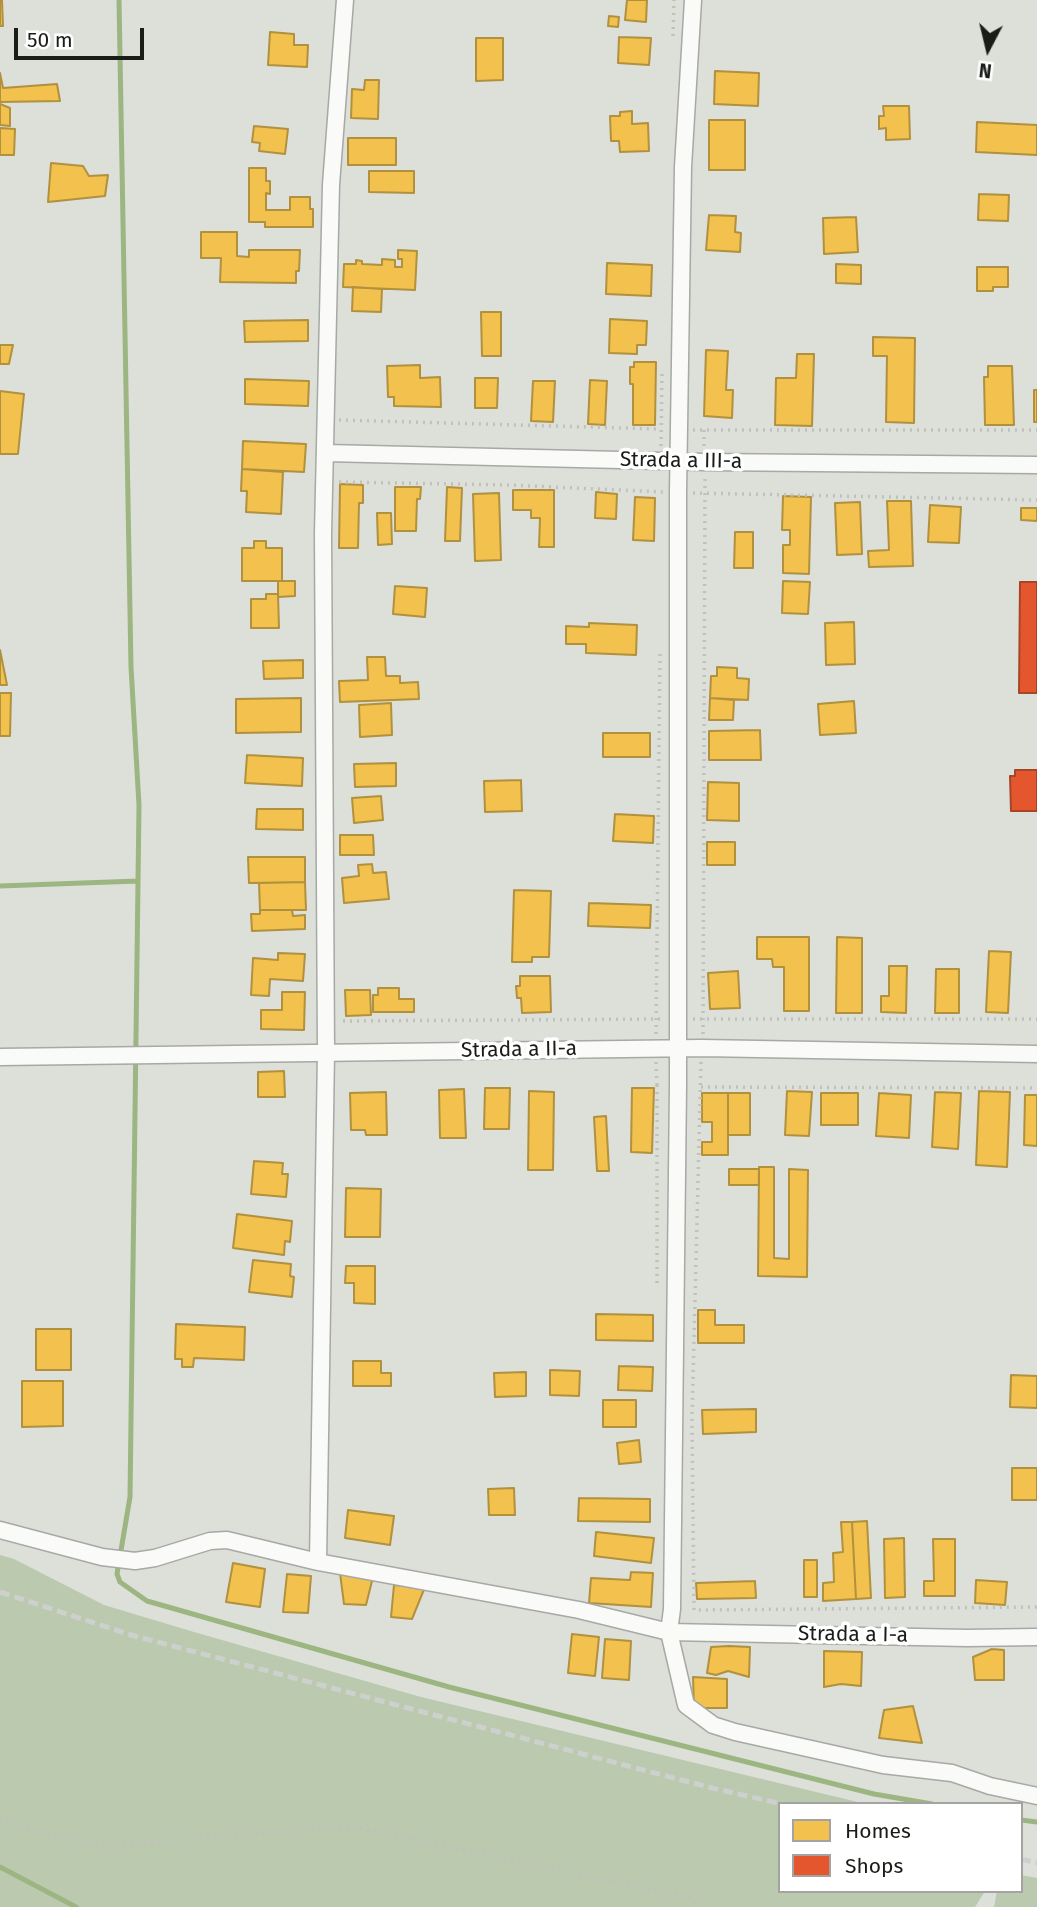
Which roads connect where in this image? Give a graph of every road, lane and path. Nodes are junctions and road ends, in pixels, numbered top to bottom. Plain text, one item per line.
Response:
1 (345, 0) edge
2 (674, 0) edge
3 (693, 0) edge
4 (672, 41) dead end
5 (662, 360) dead end
6 (337, 420) dead end
7 (704, 430) dead end
8 (332, 453) junction
9 (661, 461) junction
10 (680, 461) junction
11 (704, 462) junction
12 (1037, 465) edge
13 (661, 492) junction
14 (678, 492) junction
15 (706, 493) junction
16 (1037, 500) edge
17 (660, 645) dead end
18 (1037, 1018) edge
19 (657, 1019) junction
20 (678, 1019) junction
21 (703, 1019) junction
22 (340, 1021) dead end
23 (677, 1048) junction
24 (702, 1048) junction
25 (656, 1049) junction
26 (326, 1052) junction
27 (1037, 1054) edge
28 (0, 1057) edge
29 (678, 1086) junction
30 (700, 1087) junction
31 (1037, 1088) edge
32 (0, 1530) edge
33 (318, 1562) junction
34 (1037, 1607) edge
35 (669, 1632) junction
36 (1037, 1637) edge
37 (1037, 1796) edge
38 (0, 1822) edge
39 (700, 1907) edge

1 - 8 street
2 - 4 path
3 - 10 street
5 - 9 path
6 - 8 path
7 - 11 path
8 - 9 street, Strada a III-a
8 - 13 path
8 - 26 street
9 - 10 street, Strada a III-a
9 - 13 path
10 - 11 street, Strada a III-a
10 - 14 street
11 - 12 street, Strada a III-a
11 - 15 path
13 - 14 path
14 - 15 path
14 - 20 street
15 - 16 path
15 - 21 path
17 - 19 path
18 - 21 path
19 - 20 path
19 - 22 path
19 - 25 path
20 - 21 path
20 - 23 street
21 - 24 path
23 - 24 street, Strada a II-a
23 - 25 street, Strada a II-a
23 - 29 street
24 - 27 street, Strada a II-a
24 - 30 path
25 - 26 street, Strada a II-a
25 - 29 path
26 - 28 street, Strada a II-a
26 - 33 street
29 - 30 path
29 - 35 street
30 - 31 path
30 - 34 path
32 - 33 street, Strada a I-a
33 - 35 street, Strada a I-a
35 - 36 street, Strada a I-a
35 - 37 street
38 - 39 path

